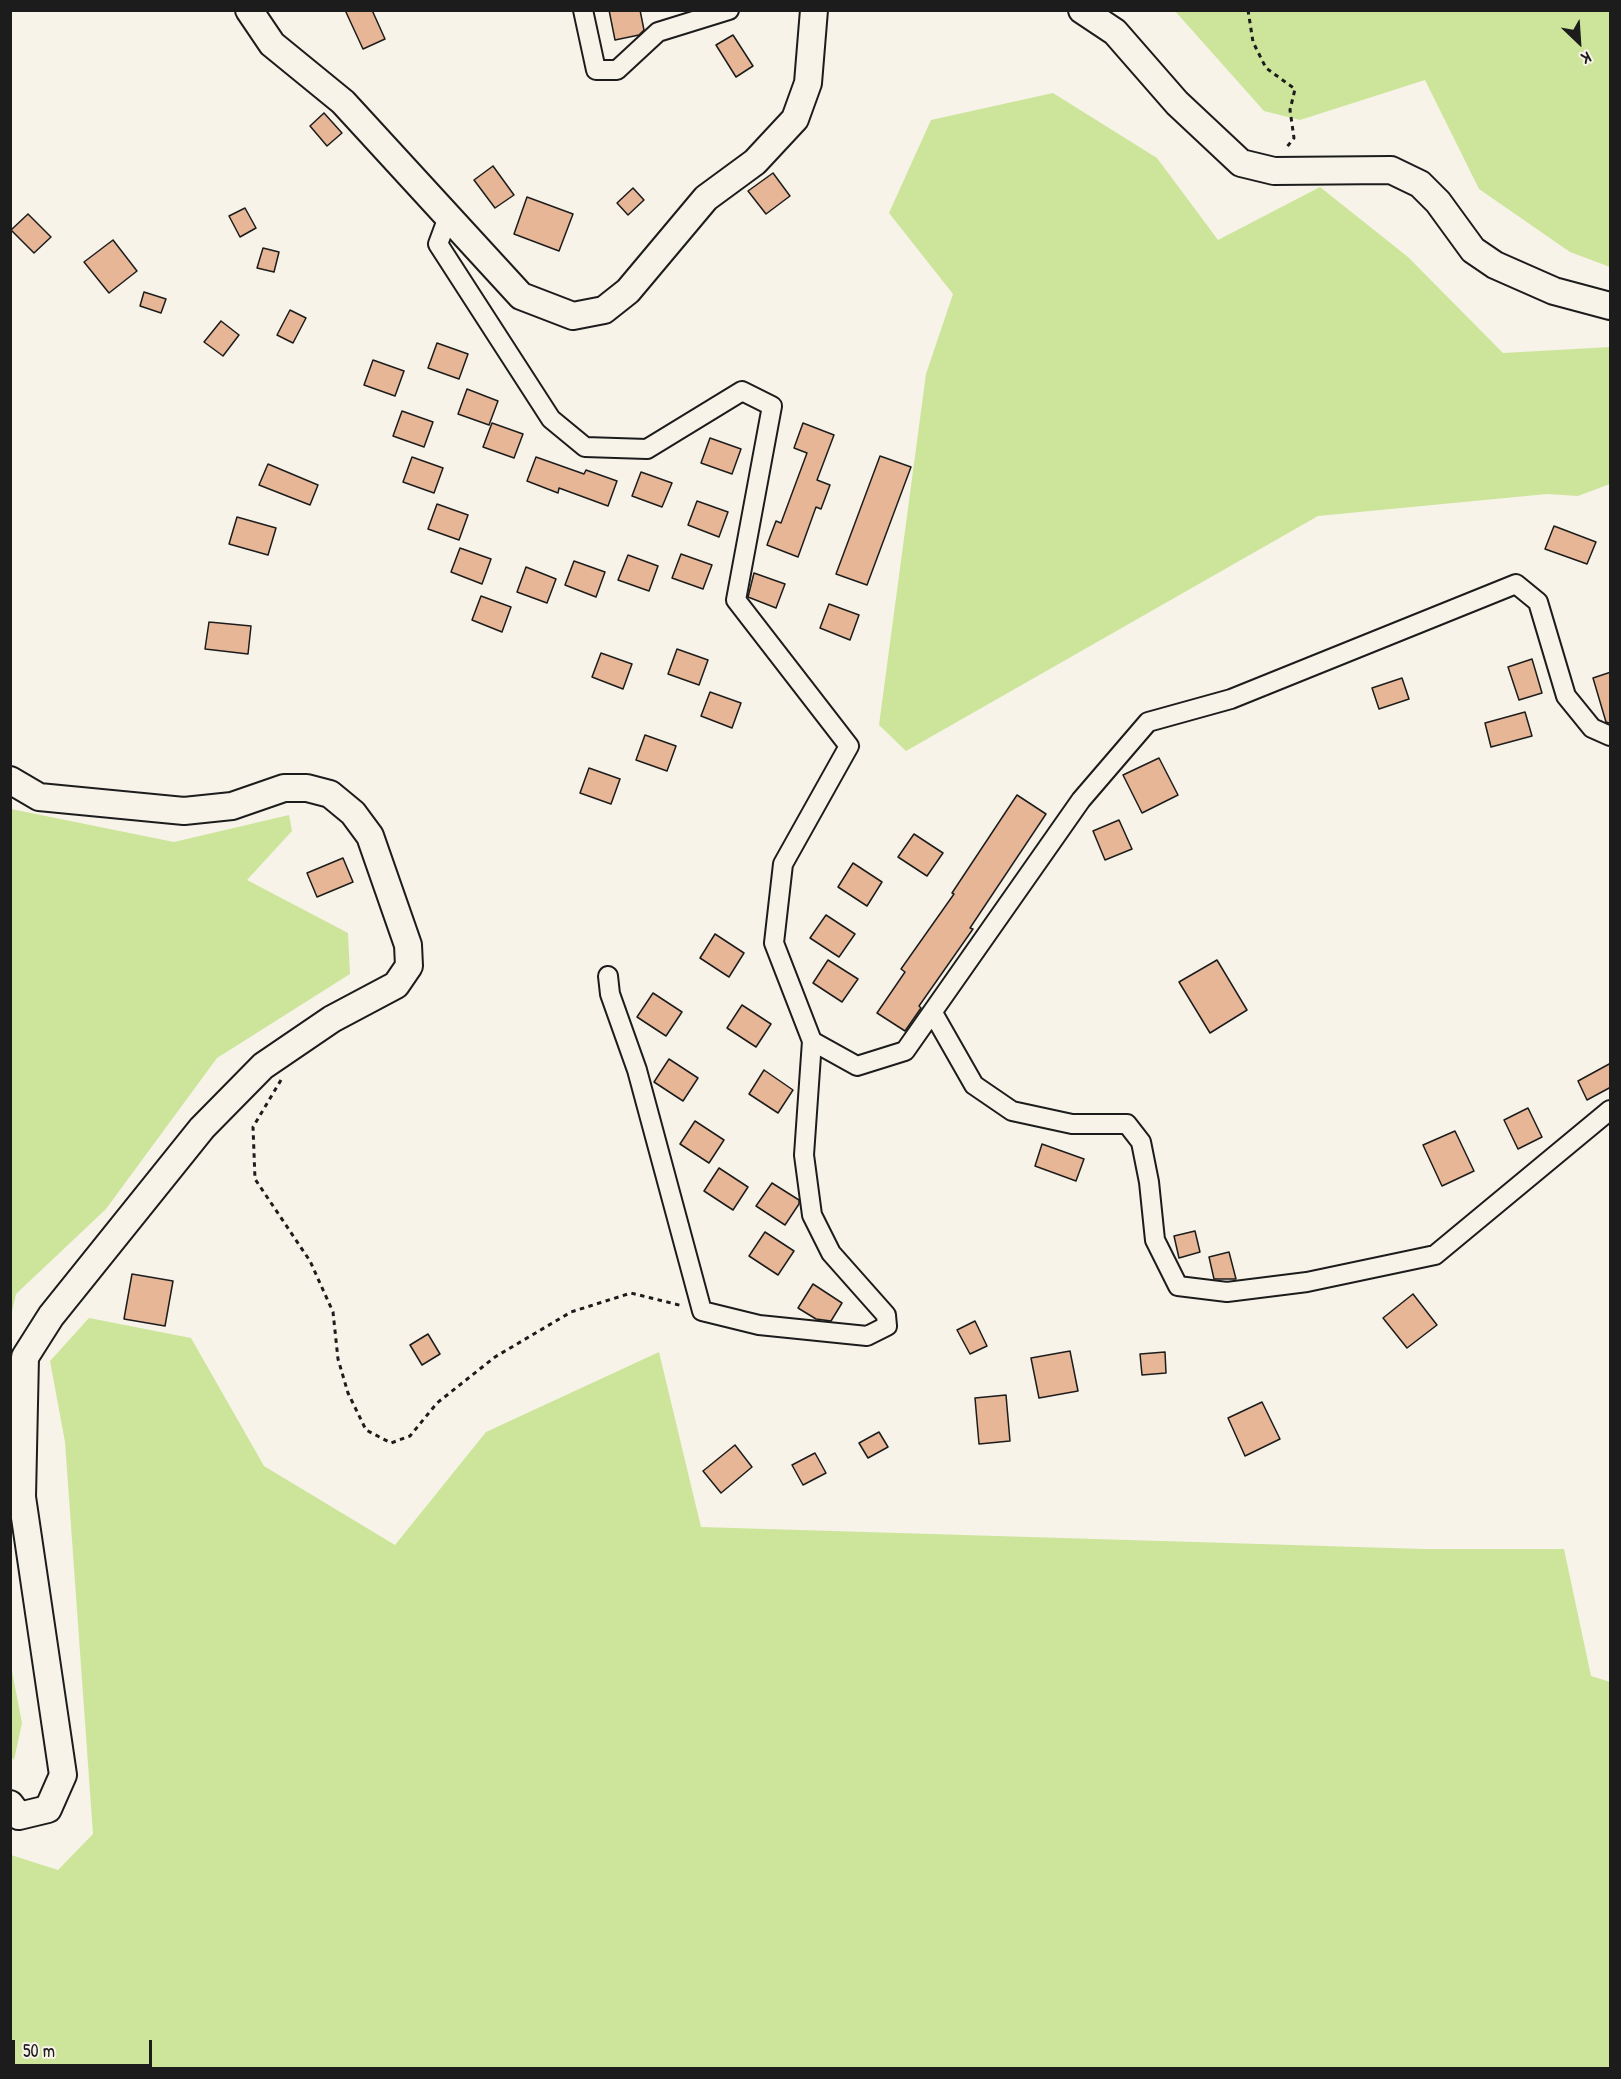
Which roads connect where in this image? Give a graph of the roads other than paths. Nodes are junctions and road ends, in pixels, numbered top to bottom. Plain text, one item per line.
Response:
1 (249, 10) edge
2 (584, 10) edge
3 (729, 10) edge
4 (814, 10) edge
5 (1082, 10) edge
6 (448, 217) junction
7 (1611, 306) edge
8 (1611, 736) edge
9 (10, 780) edge
10 (608, 976) dead end
11 (933, 1013) junction
12 (812, 1041) junction
13 (1611, 1110) edge
14 (10, 1804) edge

1 - 6 street
2 - 3 street
4 - 6 street
5 - 7 street
6 - 12 street
8 - 11 street
9 - 14 street
10 - 12 street
11 - 12 street
11 - 13 street

